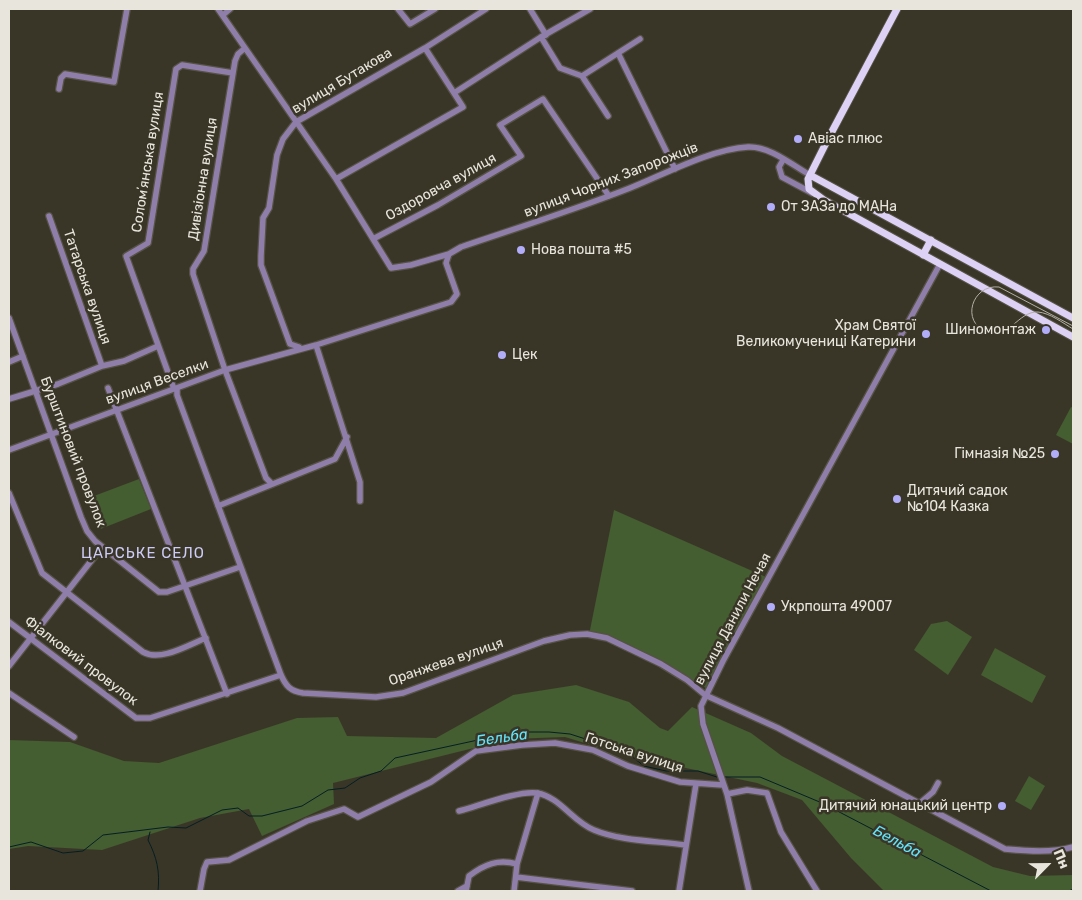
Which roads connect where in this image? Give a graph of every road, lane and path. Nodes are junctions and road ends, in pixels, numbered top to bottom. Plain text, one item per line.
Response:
1 (127, 9) edge
2 (218, 9) edge
3 (230, 9) edge
4 (398, 9) edge
5 (435, 9) edge
6 (486, 9) edge
7 (530, 9) edge
8 (590, 9) edge
9 (897, 9) edge
10 (223, 15) junction
11 (543, 36) junction
12 (640, 40) dead end
13 (245, 48) junction
14 (425, 48) junction
15 (618, 53) junction
16 (233, 73) junction
17 (582, 76) junction
18 (59, 89) dead end
19 (454, 93) junction
20 (608, 116) dead end
21 (296, 122) junction
22 (783, 160) junction
23 (675, 168) junction
24 (810, 175) junction
25 (336, 178) junction
26 (812, 193) junction
27 (609, 196) junction
28 (49, 216) dead end
29 (372, 239) junction
30 (931, 240) junction
31 (449, 254) junction
32 (923, 255) junction
33 (940, 264) junction
34 (9, 318) edge
35 (1073, 318) edge
36 (1073, 337) edge
37 (316, 345) junction
38 (158, 346) junction
39 (304, 348) junction
40 (23, 356) junction
41 (9, 362) edge
42 (102, 366) junction
43 (225, 370) junction
44 (108, 388) dead end
45 (176, 389) junction
46 (36, 390) junction
47 (9, 399) edge
48 (116, 410) junction
49 (50, 434) junction
50 (347, 437) junction
51 (9, 450) edge
52 (272, 484) junction
53 (9, 493) edge
54 (360, 501) dead end
55 (218, 506) junction
56 (102, 548) junction
57 (240, 567) junction
58 (184, 585) junction
59 (65, 593) junction
60 (9, 622) edge
61 (206, 638) junction
62 (31, 639) junction
63 (9, 666) edge
64 (280, 675) junction
65 (9, 693) edge
66 (227, 694) junction
67 (705, 695) junction
68 (74, 737) dead end
69 (938, 782) dead end
70 (696, 784) junction
71 (722, 784) junction
72 (538, 793) junction
73 (727, 794) junction
74 (920, 803) junction
75 (459, 811) dead end
76 (685, 845) junction
77 (1073, 847) edge
78 (517, 864) junction
79 (516, 877) junction
80 (466, 889) edge
81 (200, 891) edge
82 (458, 891) edge
83 (514, 891) edge
84 (632, 891) edge
85 (679, 891) edge
86 (749, 891) edge
87 (817, 891) edge

1 - 18 street
2 - 10 street
3 - 10 street
4 - 5 street
6 - 14 street, вулиця Бутакова
7 - 11 street
8 - 11 street
9 - 24 main road
10 - 13 street
11 - 17 street
11 - 19 street
12 - 15 street
13 - 16 street, Дивізіонна вулиця
13 - 21 street
14 - 19 street
14 - 21 street, вулиця Бутакова
15 - 17 street
15 - 23 street
16 - 38 street, Соломʼянська вулиця
16 - 43 street, Дивізіонна вулиця
17 - 20 street
19 - 25 street
21 - 25 street
21 - 39 street, вулиця Бутакова
22 - 23 street, вулиця Чорних Запорожців
22 - 24 street, вулиця Чорних Запорожців
22 - 26 street
23 - 27 street, вулиця Чорних Запорожців
24 - 26 main road
24 - 30 main road, вулиця Чорних Запорожців
25 - 29 street
26 - 32 main road
27 - 29 street, Оздоровча вулиця
27 - 31 street, вулиця Чорних Запорожців
28 - 42 street, Татарська вулиця
29 - 31 street, вулиця Чорних Запорожців
30 - 32 main road
30 - 35 main road, вулиця Чорних Запорожців
31 - 37 street
32 - 33 main road
33 - 36 main road
33 - 67 street, вулиця Данили Нечая
34 - 40 street, Бурштиновий провулок
37 - 39 street, вулиця Веселки
37 - 50 street
38 - 42 street
38 - 45 street, Соломʼянська вулиця
39 - 43 street, вулиця Веселки
40 - 41 street
40 - 46 street, Бурштиновий провулок
42 - 46 street
43 - 45 street, вулиця Веселки
43 - 52 street, Дивізіонна вулиця
44 - 48 street
45 - 48 street, вулиця Веселки
45 - 55 street, Оранжева вулиця
46 - 47 street
46 - 49 street, Бурштиновий провулок
48 - 49 street, вулиця Веселки
48 - 58 street
49 - 51 street, вулиця Веселки
49 - 56 street, Бурштиновий провулок
50 - 52 street
50 - 54 street
52 - 55 street
53 - 59 street
55 - 57 street, Оранжева вулиця
56 - 58 street, Бурштиновий провулок
56 - 59 street
57 - 58 street, Бурштиновий провулок
57 - 64 street, Оранжева вулиця
58 - 61 street
59 - 61 street
59 - 62 street
60 - 62 street, Фіалковий провулок
61 - 66 street
62 - 63 street
62 - 66 street, Фіалковий провулок
64 - 66 street, Фіалковий провулок
64 - 67 street, Оранжева вулиця
65 - 68 street
67 - 71 street
67 - 74 street, вулиця Данили Нечая
69 - 74 street
70 - 71 street, Готська вулиця
70 - 76 street, Готська вулиця
70 - 81 street, Готська вулиця
71 - 73 street
72 - 75 street
72 - 76 street
72 - 78 street
73 - 86 street
73 - 87 street
74 - 77 street, вулиця Данили Нечая
76 - 85 street, Готська вулиця
78 - 79 street
78 - 80 street
79 - 83 street
79 - 84 street
80 - 82 street

